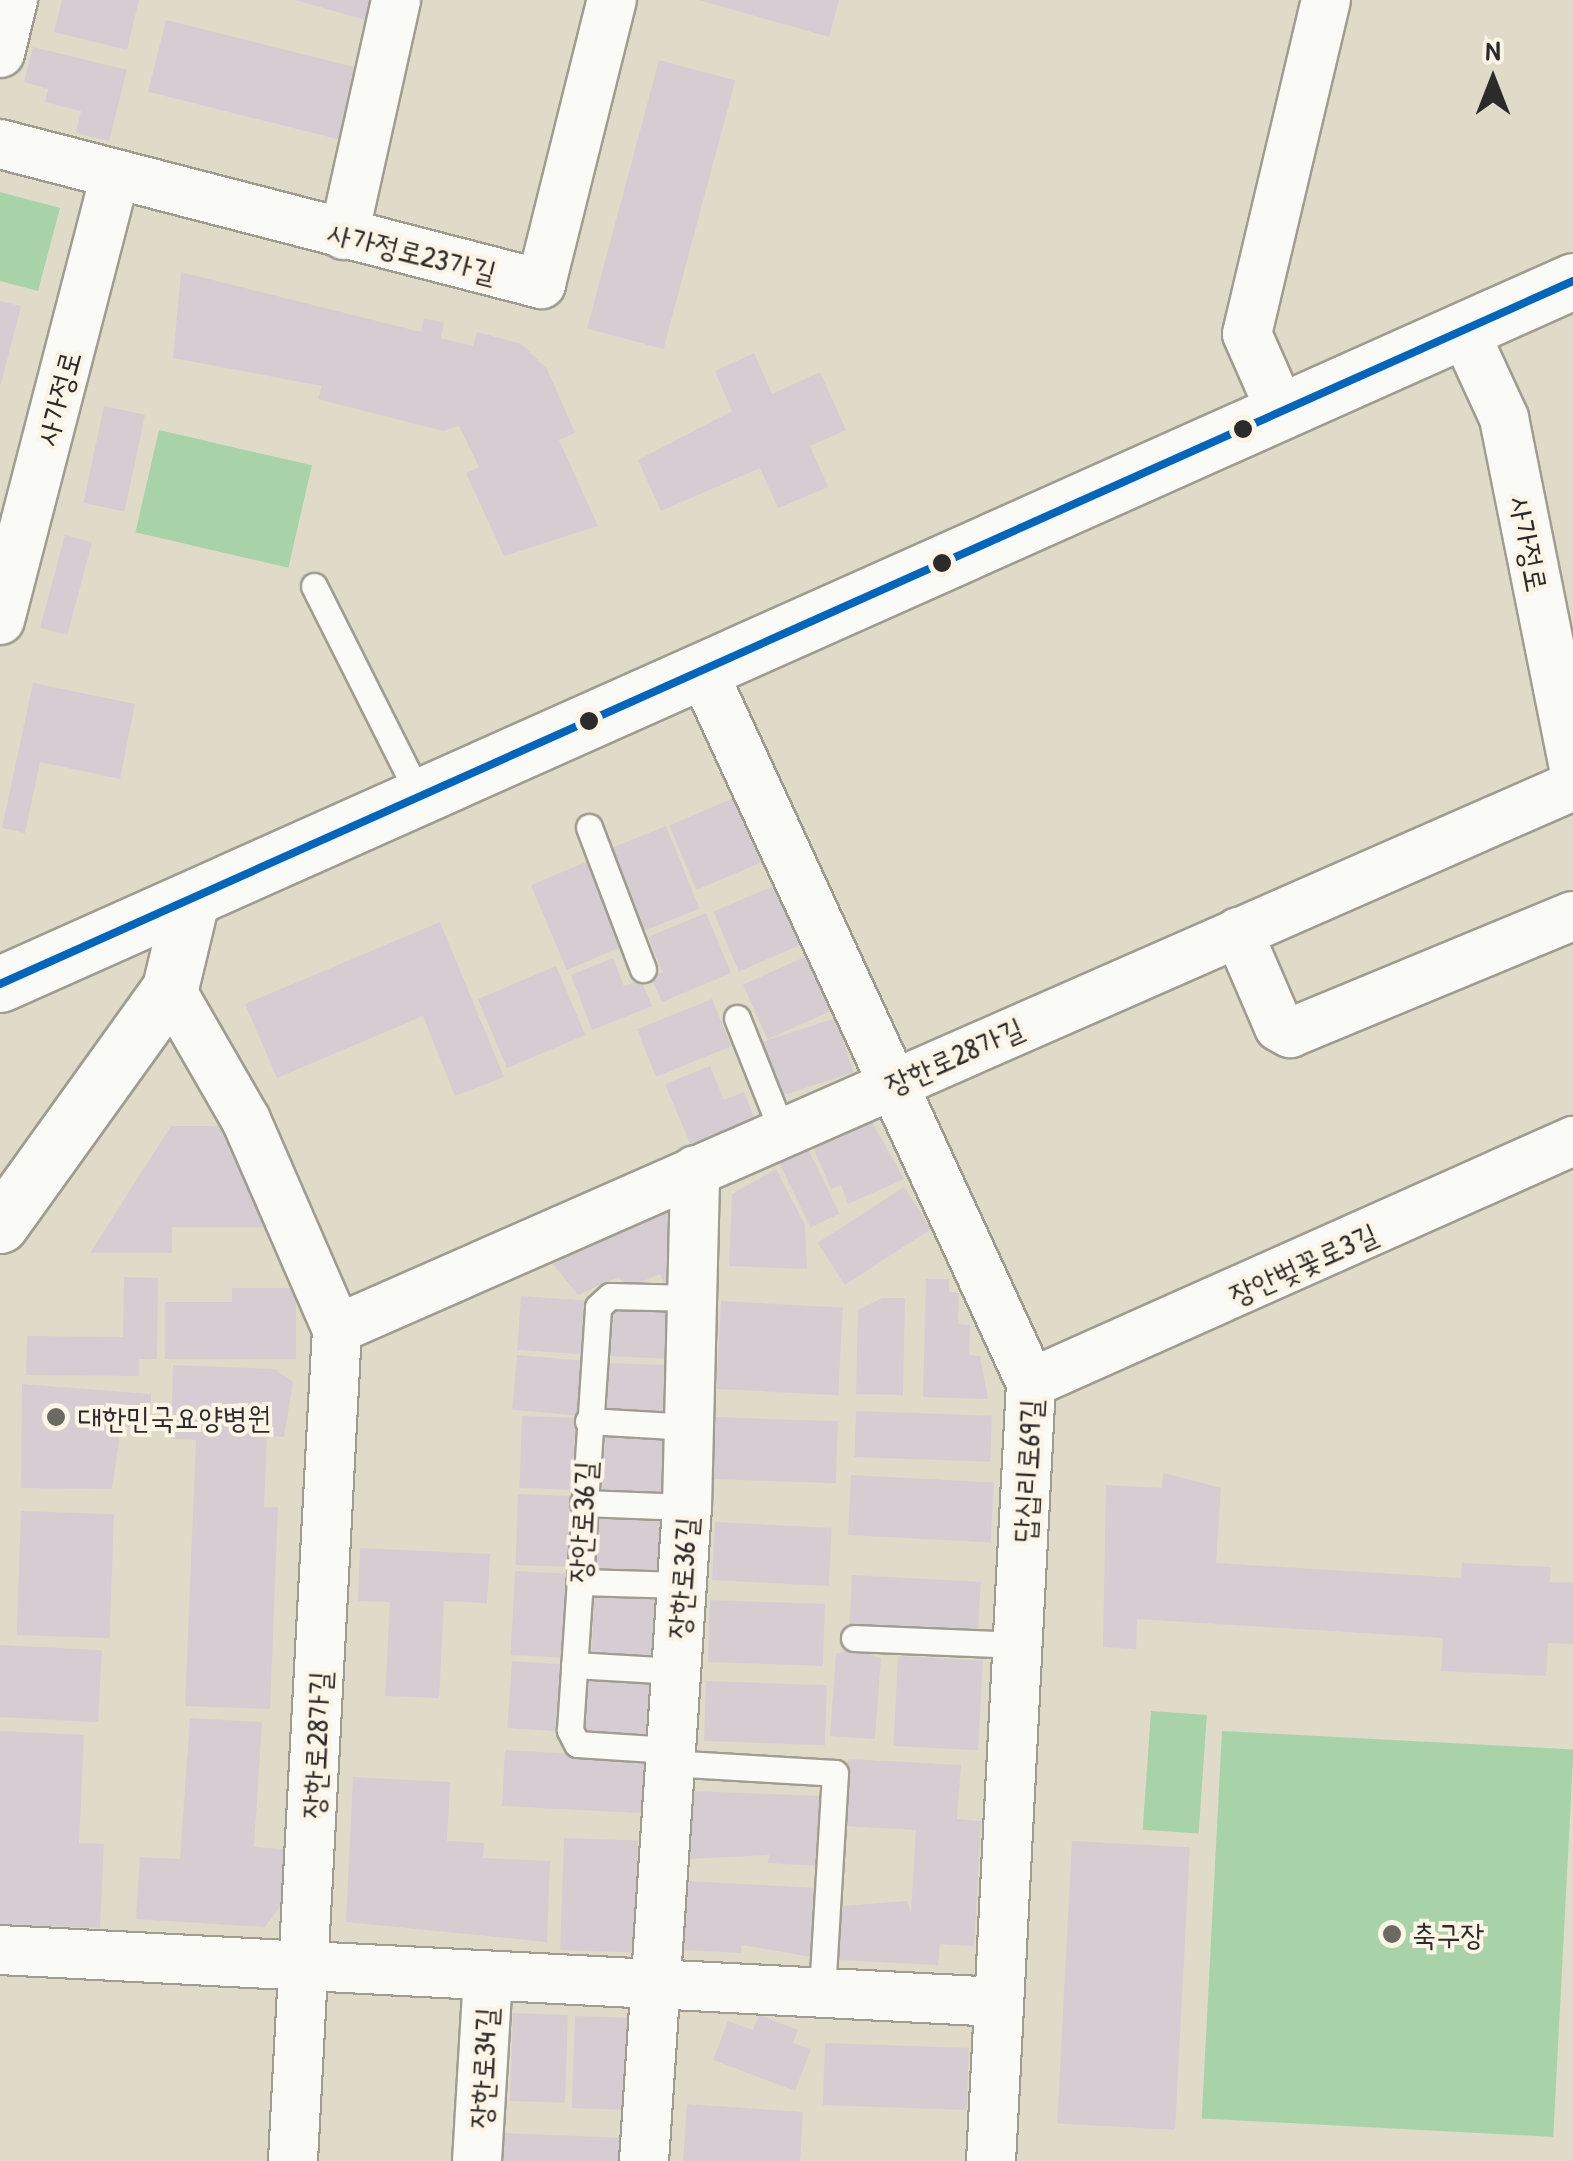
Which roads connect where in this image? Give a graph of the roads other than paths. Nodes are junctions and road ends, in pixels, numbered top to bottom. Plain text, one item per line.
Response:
1 (13, 0) edge
2 (396, 0) edge
3 (612, 0) edge
4 (1326, 0) edge
5 (0, 53) edge
6 (0, 144) edge
7 (115, 175) junction
8 (344, 235) junction
9 (1573, 281) edge
10 (1464, 331) junction
11 (1281, 411) junction
12 (314, 586) dead end
13 (0, 620) edge
14 (703, 672) junction
15 (1573, 764) edge
16 (1573, 786) edge
17 (420, 799) junction
18 (589, 827) dead end
19 (190, 905) junction
20 (1573, 916) edge
21 (1238, 932) junction
22 (643, 969) dead end
23 (0, 984) edge
24 (170, 988) junction
25 (737, 1018) dead end
26 (890, 1083) junction
27 (782, 1131) junction
28 (1573, 1141) edge
29 (695, 1170) junction
30 (0, 1225) edge
31 (693, 1298) junction
32 (338, 1329) junction
33 (1031, 1383) junction
34 (588, 1421) junction
35 (690, 1428) junction
36 (583, 1503) junction
37 (688, 1507) junction
38 (579, 1582) junction
39 (683, 1585) junction
40 (854, 1638) dead end
41 (1019, 1644) junction
42 (574, 1665) junction
43 (676, 1670) junction
44 (668, 1757) junction
45 (0, 1950) edge
46 (304, 1966) junction
47 (488, 1976) junction
48 (654, 1984) junction
49 (822, 1994) junction
50 (998, 2002) junction
51 (293, 2161) edge
52 (477, 2161) edge
53 (644, 2161) edge
54 (992, 2161) edge

1 - 5 street
2 - 8 street
3 - 8 street, 사가정로23가길
4 - 11 street
6 - 7 street, 사가정로23가길
7 - 8 street, 사가정로23가길
7 - 13 street, 사가정로
9 - 10 main road
10 - 11 main road
10 - 15 street, 사가정로
11 - 14 main road
12 - 17 lane
14 - 17 main road
14 - 26 street, 답십리로69길
16 - 21 street, 장한로28가길
17 - 19 main road
18 - 22 lane
19 - 23 main road
19 - 24 main road
20 - 21 street
21 - 26 street, 장한로28가길
24 - 30 main road
24 - 32 street, 장한로28가길
25 - 27 lane
26 - 27 street, 장한로28가길
26 - 33 street, 답십리로69길
27 - 29 street, 장한로28가길
28 - 33 street, 장안벚꽃로3길
29 - 31 street, 장한로36길
29 - 32 street, 장한로28가길
31 - 34 lane, 장안로36길
31 - 35 street, 장한로36길
32 - 46 street, 장한로28가길
33 - 41 street, 답십리로69길
34 - 35 lane
34 - 36 lane, 장안로36길
35 - 37 street, 장한로36길
36 - 37 lane
36 - 38 lane, 장안로36길
37 - 39 street, 장한로36길
38 - 39 lane
38 - 42 lane, 장안로36길
39 - 43 street, 장한로36길
40 - 41 lane
41 - 50 street, 답십리로69길
42 - 43 lane
42 - 44 lane, 장안로36길
43 - 44 street, 장한로36길
44 - 48 street, 장한로36길
44 - 49 lane
45 - 46 street
46 - 47 street
46 - 51 street, 장한로28가길
47 - 48 street
47 - 52 street, 장한로34길
48 - 49 street
48 - 53 street
49 - 50 street
50 - 54 street, 답십리로69길

